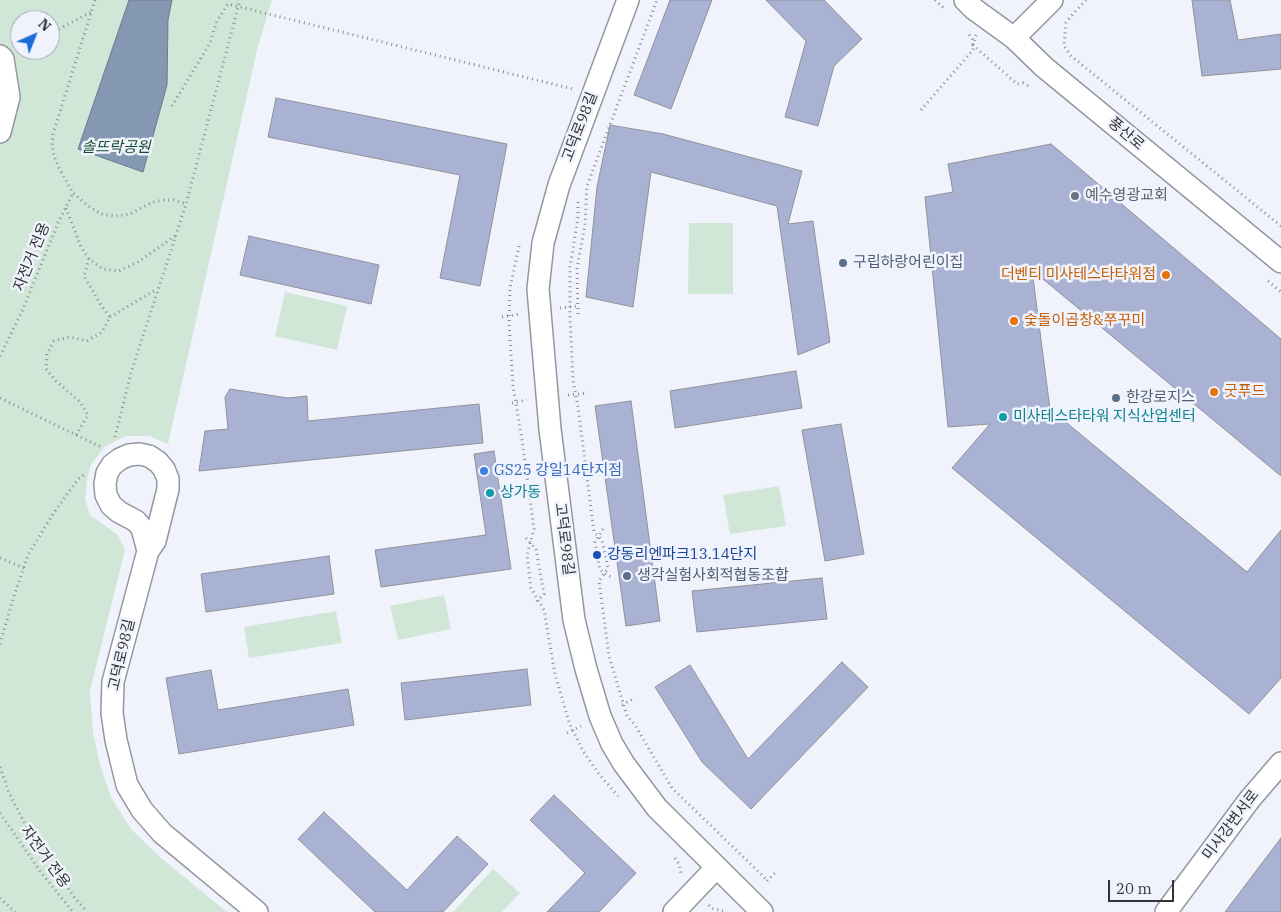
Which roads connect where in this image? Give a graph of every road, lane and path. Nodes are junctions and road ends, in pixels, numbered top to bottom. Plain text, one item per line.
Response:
1 (95, 0) edge
2 (240, 0) edge
3 (628, 0) edge
4 (657, 0) edge
5 (935, 0) edge
6 (965, 0) edge
7 (1052, 0) edge
8 (1086, 0) edge
9 (239, 7) junction
10 (92, 12) junction
11 (948, 12) dead end
12 (60, 29) edge
13 (967, 32) dead end
14 (1014, 38) junction
15 (973, 45) junction
16 (0, 56) edge
17 (1018, 84) dead end
18 (568, 89) dead end
19 (172, 106) dead end
20 (921, 110) dead end
21 (0, 132) edge
22 (73, 193) junction
23 (578, 200) dead end
24 (186, 204) junction
25 (66, 207) junction
26 (1281, 226) edge
27 (176, 236) junction
28 (89, 259) junction
29 (1281, 262) edge
30 (158, 289) junction
31 (570, 306) junction
32 (577, 306) junction
33 (578, 314) dead end
34 (110, 317) junction
35 (502, 317) dead end
36 (0, 356) edge
37 (588, 392) dead end
38 (576, 394) junction
39 (0, 398) edge
40 (512, 403) dead end
41 (76, 435) junction
42 (114, 444) dead end
43 (105, 449) dead end
44 (86, 473) dead end
45 (604, 529) dead end
46 (598, 536) junction
47 (526, 538) dead end
48 (148, 551) dead end
49 (0, 558) edge
50 (24, 568) junction
51 (604, 573) junction
52 (611, 577) dead end
53 (535, 603) dead end
54 (0, 644) edge
55 (1281, 763) edge
56 (0, 767) edge
57 (0, 813) edge
58 (716, 868) junction
59 (768, 880) dead end
60 (0, 898) edge
61 (711, 908) dead end
62 (15, 912) edge
63 (73, 912) edge
64 (87, 912) edge
65 (257, 912) edge
66 (674, 912) edge
67 (727, 912) edge
68 (762, 912) edge
69 (1166, 912) edge

1 - 10 path
2 - 9 path
3 - 58 street, 고덕로98길
4 - 32 path
5 - 11 path
6 - 14 street, 풍산로
7 - 14 street
8 - 26 path
9 - 18 path
9 - 19 path
9 - 24 path
10 - 12 path
10 - 22 path
13 - 15 path
14 - 29 street, 풍산로
15 - 17 path
15 - 20 path
16 - 21 street
22 - 24 path
22 - 25 path, 자전거 전용
23 - 31 path
24 - 27 path
25 - 28 path
25 - 36 path, 자전거 전용
27 - 28 path
27 - 30 path
28 - 34 path
30 - 34 path
30 - 42 path
31 - 32 path
31 - 38 path
32 - 33 path
34 - 41 path
35 - 40 path
37 - 38 path
38 - 46 path
39 - 41 path
41 - 43 path
44 - 50 path
45 - 46 path
46 - 51 path
46 - 51 path
47 - 53 path
48 - 65 street, 고덕로98길
49 - 50 path
50 - 54 path
51 - 52 path
51 - 59 path
55 - 69 street, 미사강변서로
56 - 64 path
57 - 63 path, 자전거 전용
58 - 66 street
58 - 68 street
60 - 62 path
61 - 67 path

